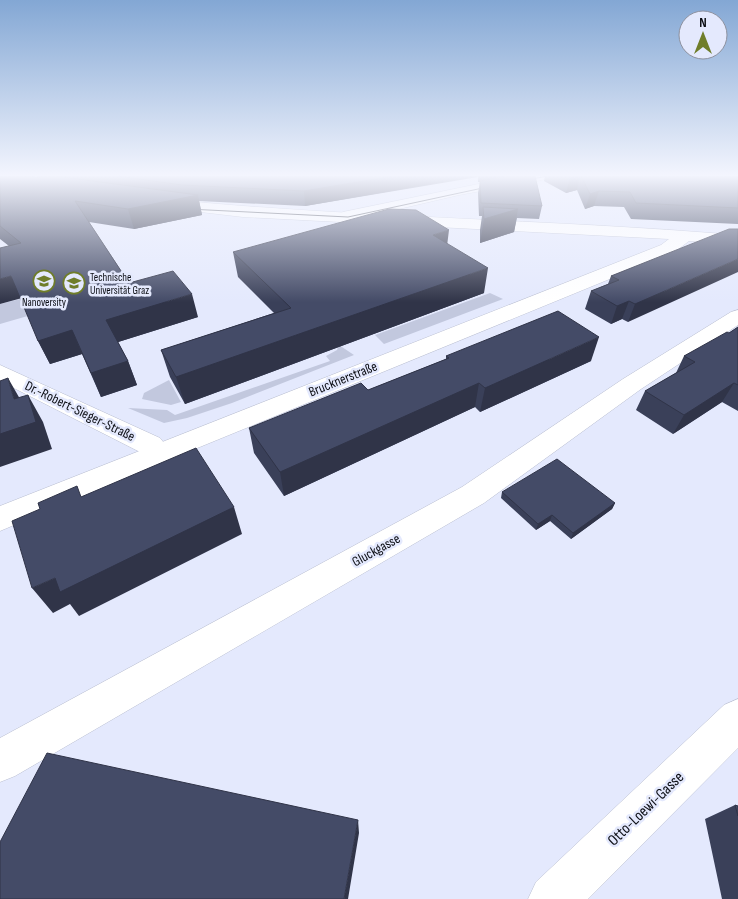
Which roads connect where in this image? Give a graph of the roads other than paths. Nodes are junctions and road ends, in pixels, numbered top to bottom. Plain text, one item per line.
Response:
1 (382, 218) edge
2 (685, 236) junction
3 (738, 240) edge
4 (738, 316) edge
5 (0, 372) edge
6 (158, 452) junction
7 (0, 519) edge
8 (738, 719) edge
9 (0, 761) edge
10 (553, 899) edge

1 - 2 main road
2 - 3 main road
2 - 6 main road, Brucknerstraße
4 - 9 main road, Gluckgasse
5 - 6 main road, Dr.-Robert-Sieger-Straße
6 - 7 main road, Brucknerstraße
8 - 10 main road, Otto-Loewi-Gasse

